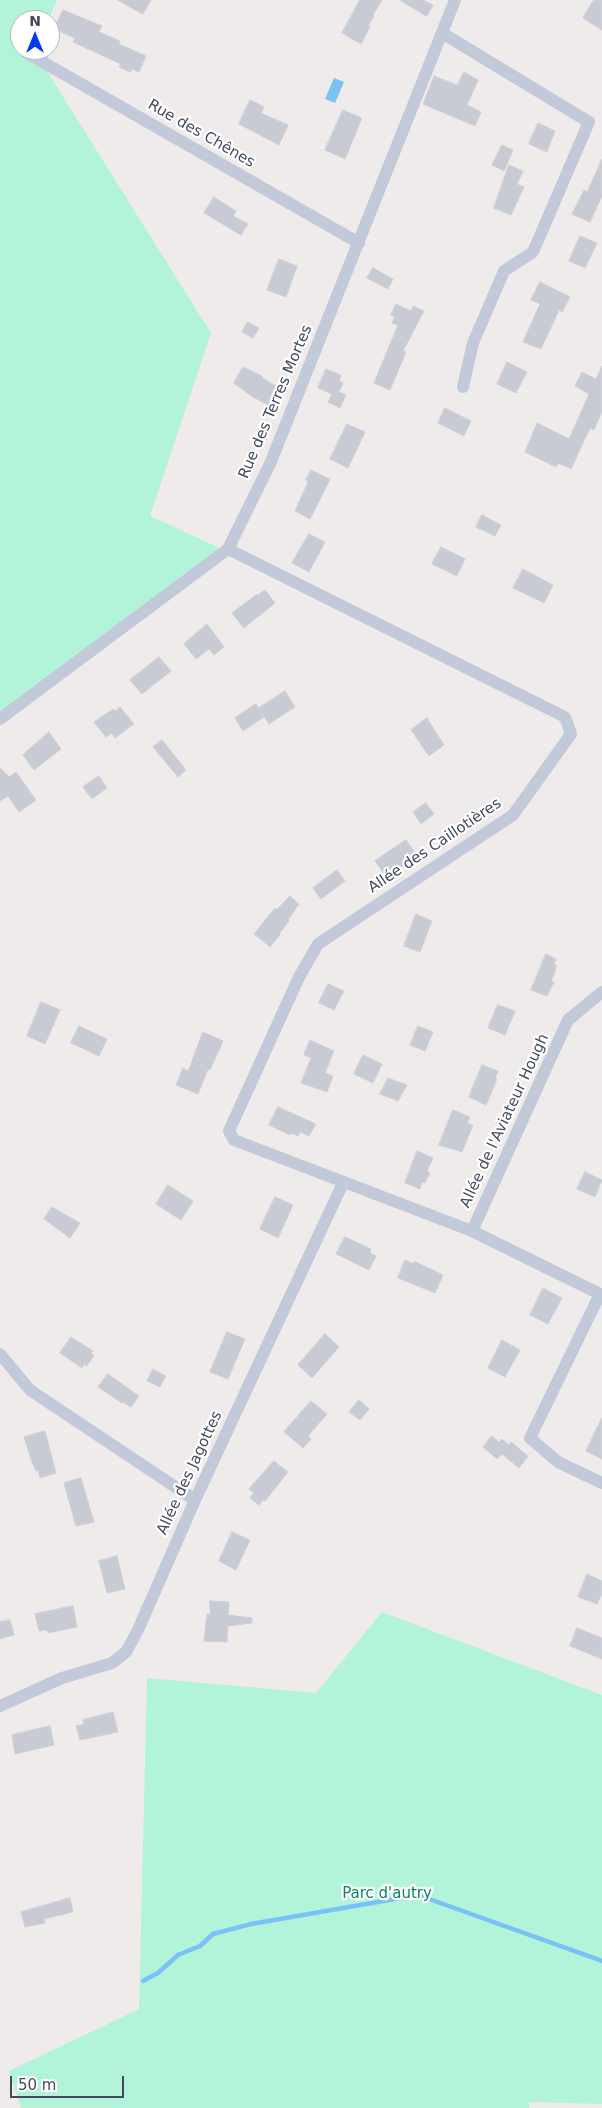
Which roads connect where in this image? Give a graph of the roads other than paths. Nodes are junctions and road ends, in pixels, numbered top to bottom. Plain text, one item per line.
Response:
1 (454, 0) edge
2 (442, 33) junction
3 (39, 60) edge
4 (358, 242) junction
5 (463, 387) dead end
6 (228, 549) junction
7 (0, 719) edge
8 (602, 992) edge
9 (343, 1183) junction
10 (472, 1231) junction
11 (0, 1354) edge
12 (602, 1483) edge
13 (194, 1500) junction
14 (0, 1706) edge

1 - 2 street, Rue des Terres Mortes
2 - 4 street, Rue des Terres Mortes
2 - 5 street
3 - 4 street, Rue des Chênes
4 - 6 street, Rue des Terres Mortes
6 - 7 street, Rue des Terres Mortes
6 - 9 street, Allée des Caillotières
8 - 10 street, Allée de l'Aviateur Hough
9 - 10 street, Allée de l'Aviateur Hough
9 - 13 street, Allée des Jagottes
10 - 12 street
11 - 13 street
13 - 14 street, Allée des Jagottes

